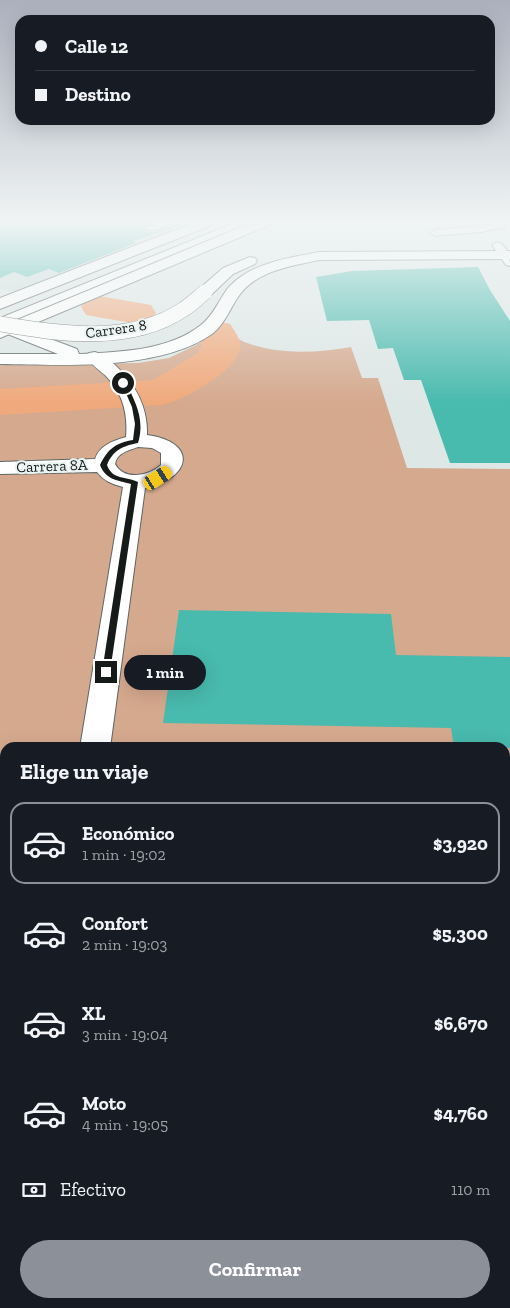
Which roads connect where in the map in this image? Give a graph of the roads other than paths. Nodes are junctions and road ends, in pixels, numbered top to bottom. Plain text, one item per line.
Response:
1 (91, 281) edge
2 (93, 281) edge
3 (95, 281) edge
4 (97, 281) edge
5 (217, 281) edge
6 (241, 281) edge
7 (245, 281) edge
8 (77, 288) junction
9 (236, 288) junction
10 (19, 308) edge
11 (3, 327) edge
12 (95, 357) junction
13 (0, 359) edge
14 (136, 441) junction
15 (103, 465) junction
16 (0, 468) edge
17 (135, 482) junction
18 (96, 742) edge

1 - 8 main road
2 - 8 lane
3 - 8 lane
4 - 8 main road
5 - 11 main road, Carrera 8, bridge
6 - 9 main road
7 - 9 main road, Carrera 8
8 - 10 main road
8 - 10 main road
9 - 12 main road, Carrera 8
10 - 11 main road
11 - 12 main road, Carrera 8
12 - 13 main road, Carrera 8
12 - 14 main road
14 - 15 main road
14 - 17 main road
15 - 16 main road, Carrera 8A
15 - 17 main road
17 - 18 main road

